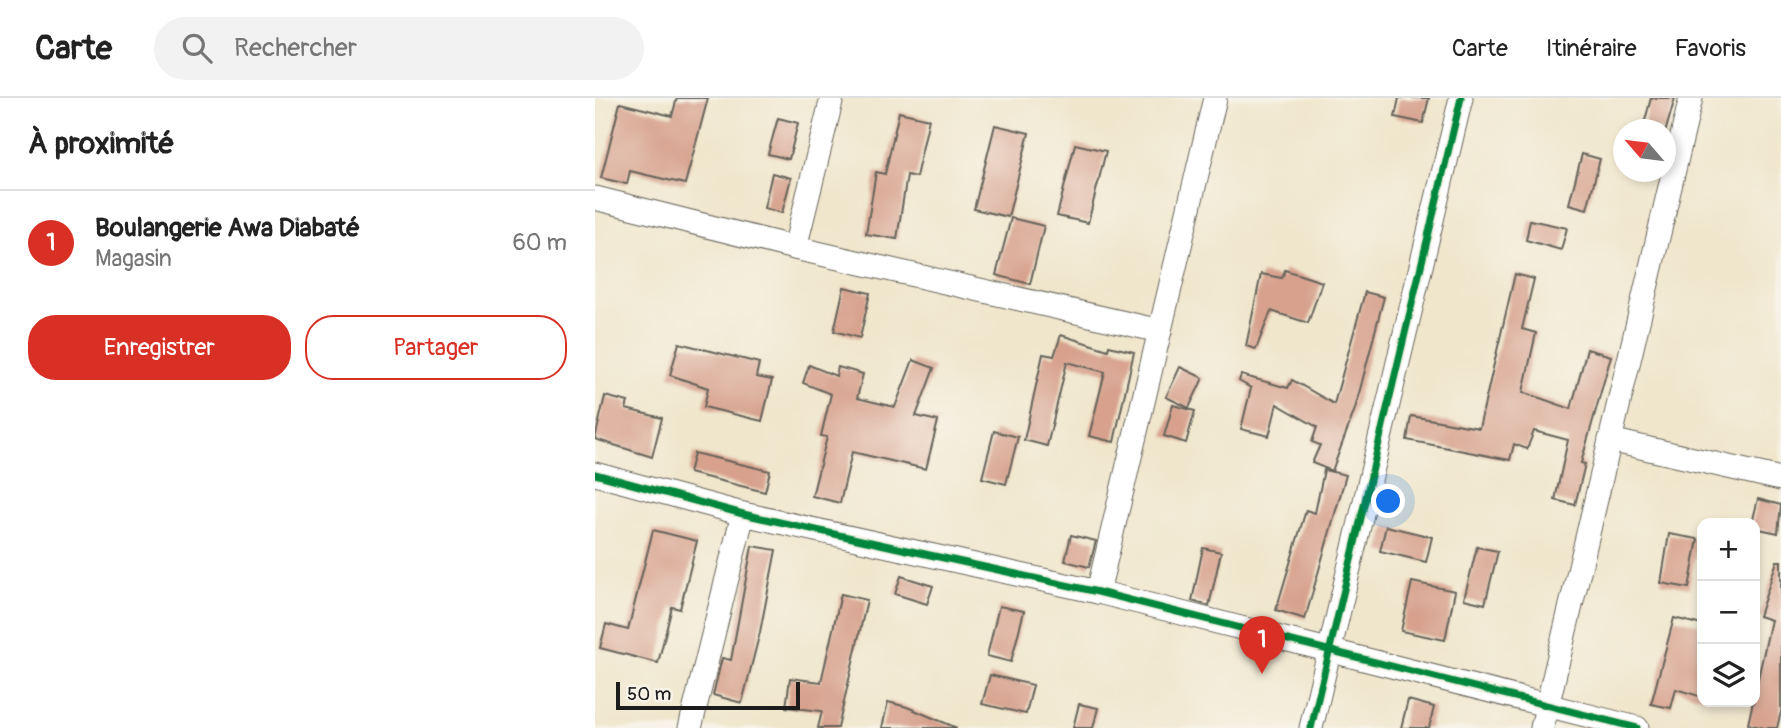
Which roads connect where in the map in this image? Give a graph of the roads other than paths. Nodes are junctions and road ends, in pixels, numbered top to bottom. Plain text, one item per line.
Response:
1 (832, 98) edge
2 (1461, 98) edge
3 (1691, 98) edge
4 (1210, 99) edge
5 (595, 198) edge
6 (795, 248) junction
7 (1160, 331) junction
8 (1610, 440) junction
9 (595, 474) edge
10 (1781, 479) edge
11 (743, 514) junction
12 (1098, 592) junction
13 (1329, 652) junction
14 (1545, 717) edge
15 (690, 728) edge
16 (1311, 728) edge
17 (1637, 728) edge

1 - 6 street
2 - 13 street
3 - 8 street
4 - 7 street
5 - 6 street
6 - 7 street
7 - 12 street
8 - 10 street
8 - 14 street
9 - 11 street
11 - 12 street
11 - 15 street
12 - 13 street
13 - 14 street
13 - 16 street
14 - 17 street

